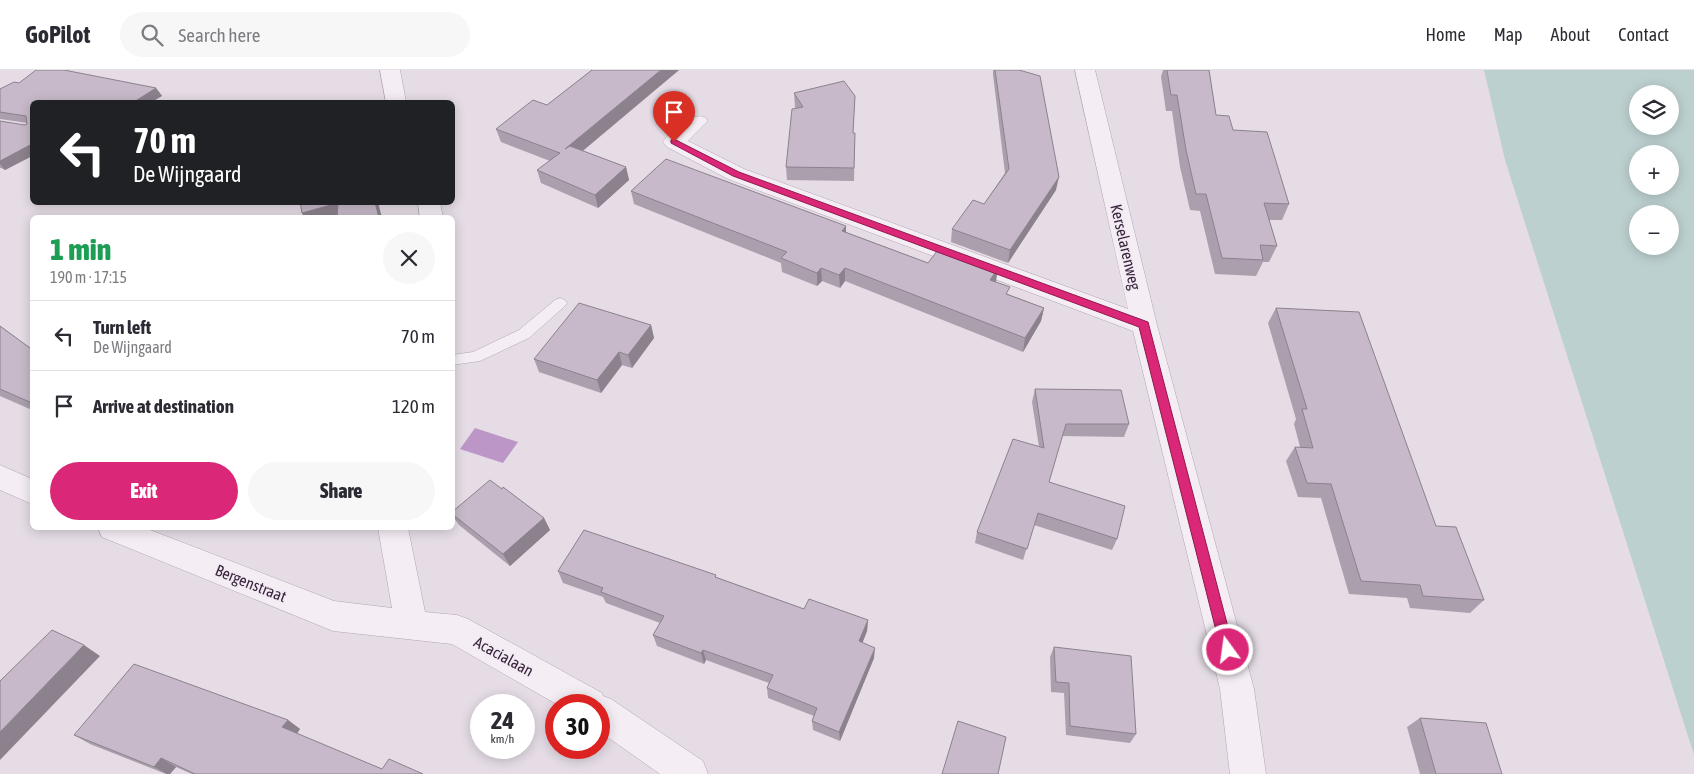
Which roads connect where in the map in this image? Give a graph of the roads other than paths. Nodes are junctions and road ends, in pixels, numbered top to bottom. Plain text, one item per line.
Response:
1 (390, 70) edge
2 (1085, 70) edge
3 (396, 100) edge
4 (698, 121) dead end
5 (560, 303) dead end
6 (1144, 325) junction
7 (455, 360) edge
8 (0, 477) edge
9 (30, 491) edge
10 (119, 530) edge
11 (393, 530) edge
12 (401, 623) junction
13 (570, 694) edge
14 (610, 719) edge
15 (690, 774) edge
16 (1248, 774) edge

1 - 3 street
2 - 6 street, Kerselarenweg
4 - 6 street
5 - 7 lane
6 - 16 street, Kerselarenweg
8 - 9 street
10 - 12 street, Bergenstraat
11 - 12 street
12 - 13 street, Acacialaan
14 - 15 street

